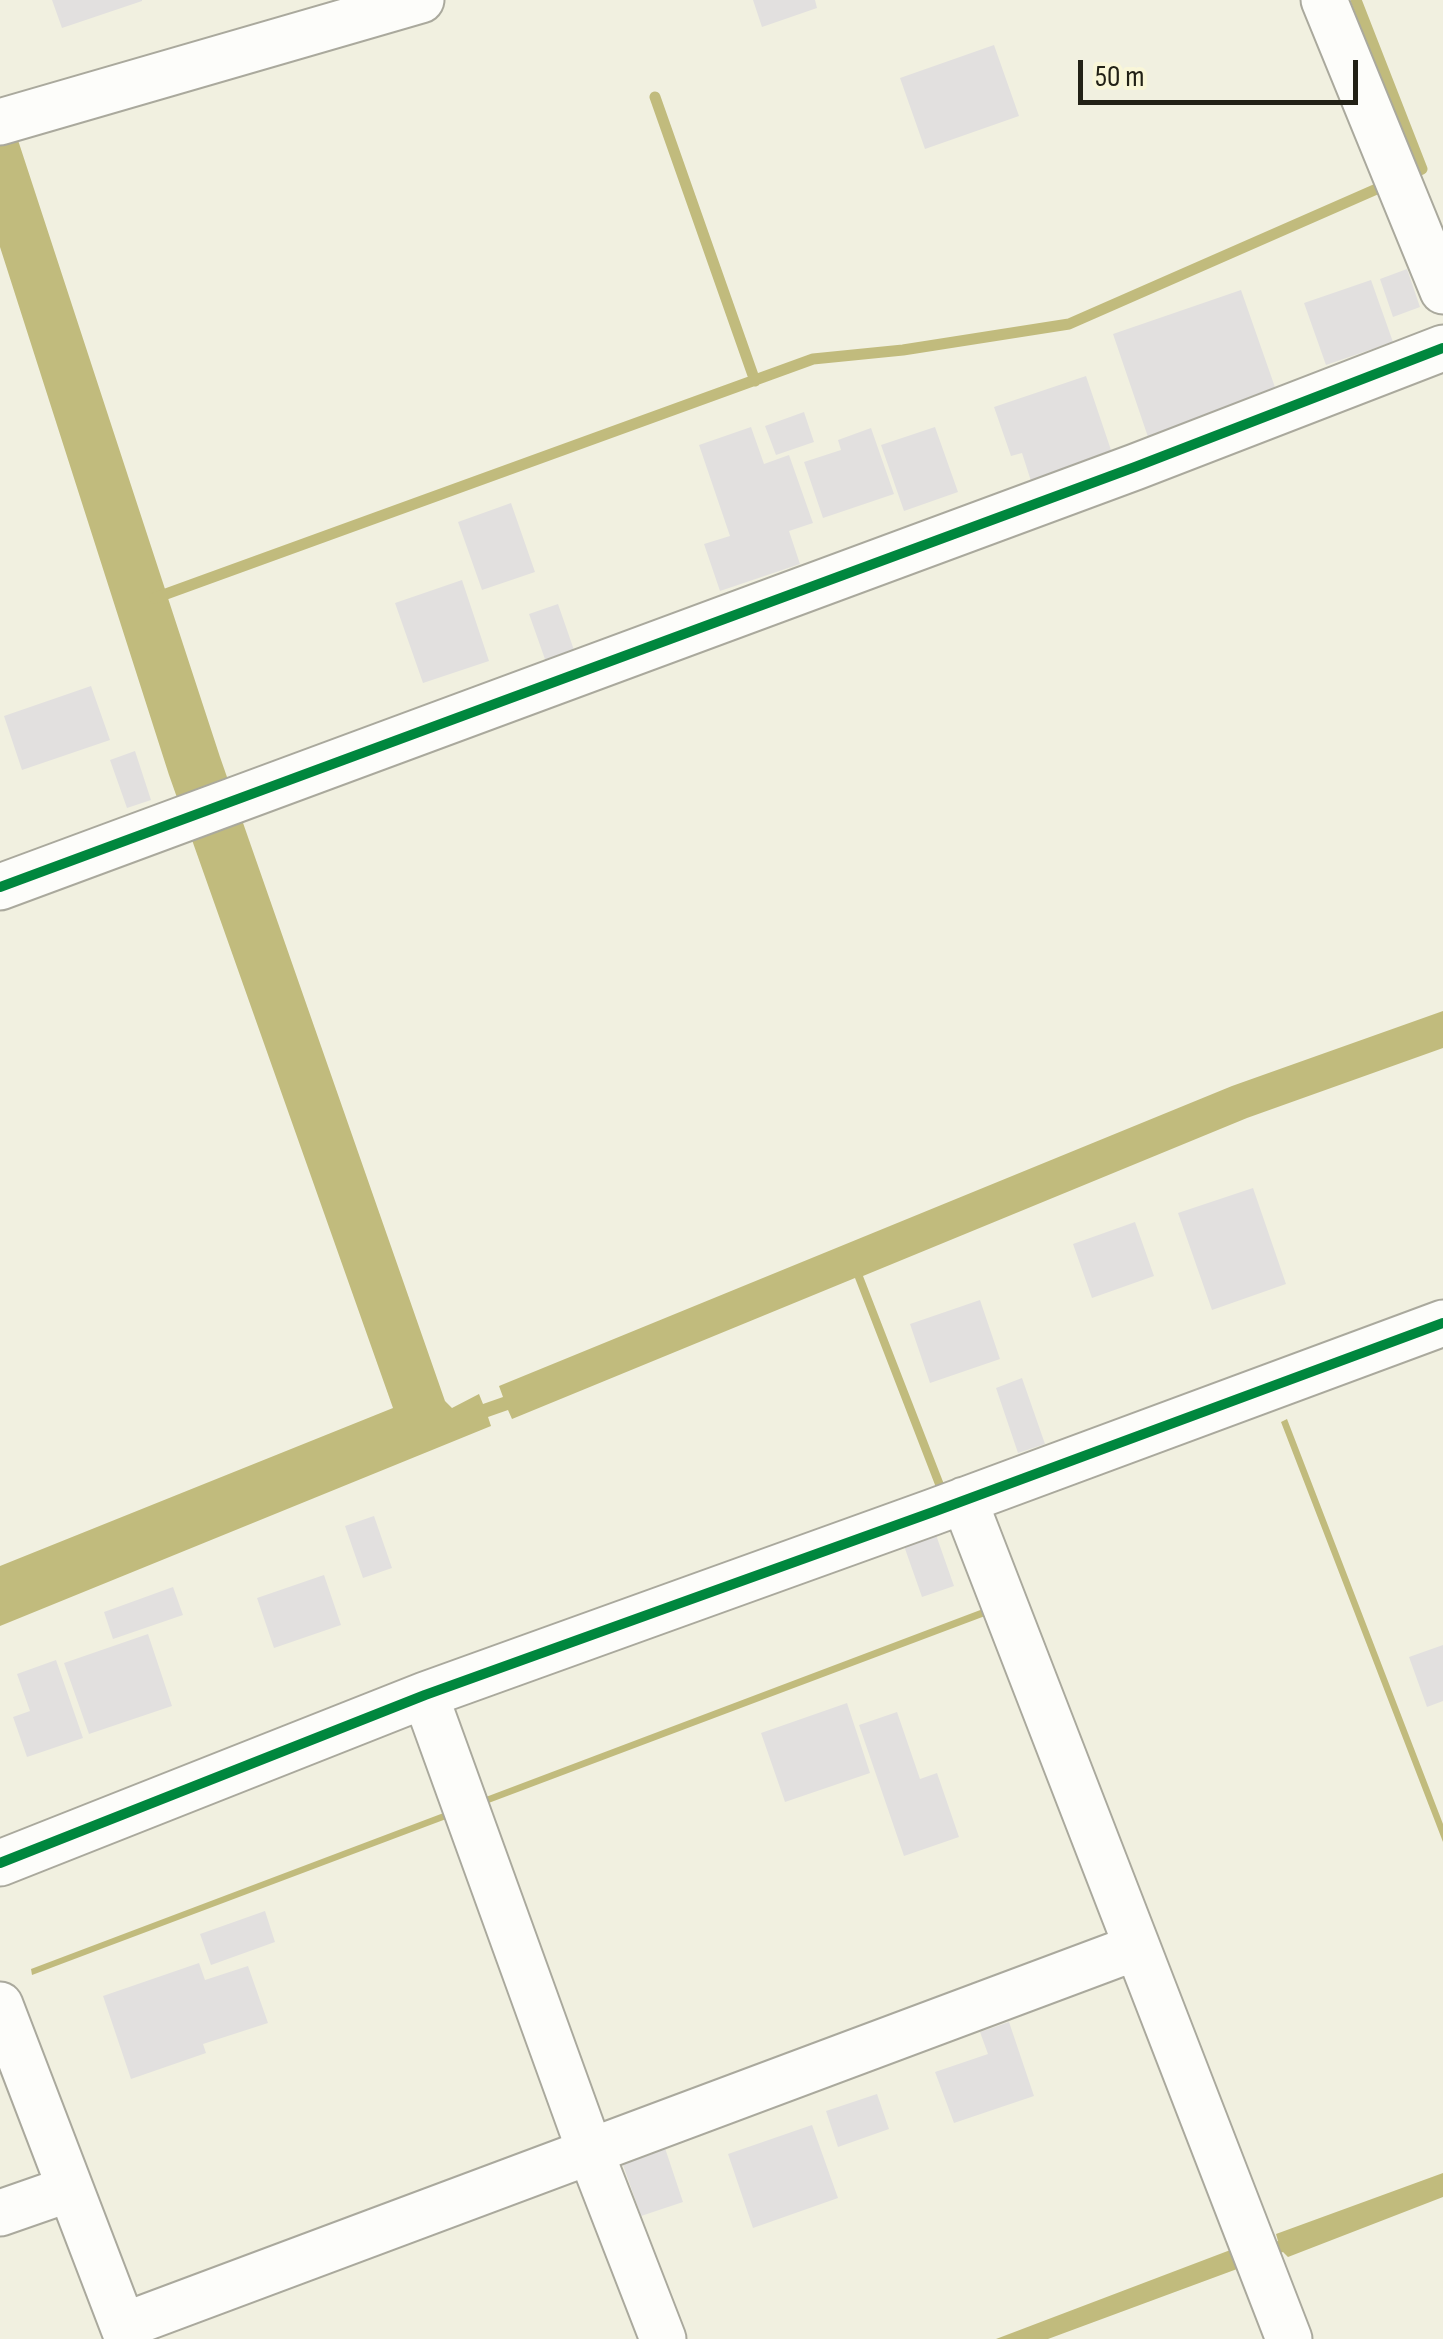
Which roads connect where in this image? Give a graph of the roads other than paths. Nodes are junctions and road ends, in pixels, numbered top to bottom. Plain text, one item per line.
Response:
1 (421, 0) edge
2 (1324, 0) edge
3 (9, 120) edge
4 (1443, 291) edge
5 (1443, 348) edge
6 (0, 887) edge
7 (1443, 1323) edge
8 (948, 1506) junction
9 (425, 1695) junction
10 (0, 1863) edge
11 (1120, 1954) junction
12 (0, 2005) edge
13 (590, 2151) junction
14 (69, 2188) junction
15 (0, 2213) edge
16 (126, 2332) edge
17 (663, 2339) edge
18 (1289, 2339) edge

1 - 3 street
2 - 4 street
5 - 6 street
7 - 8 street
8 - 9 street
8 - 11 street
9 - 10 street
9 - 13 street
11 - 13 street
11 - 18 street
12 - 14 street
13 - 16 street
13 - 17 street
14 - 15 street
14 - 16 street

